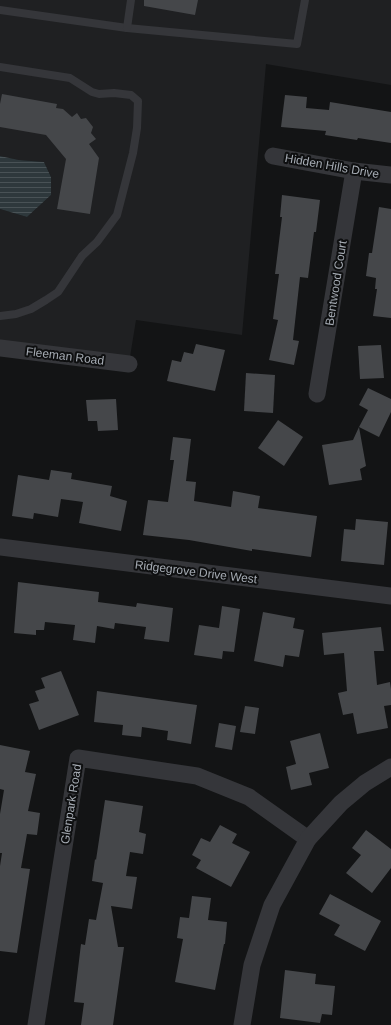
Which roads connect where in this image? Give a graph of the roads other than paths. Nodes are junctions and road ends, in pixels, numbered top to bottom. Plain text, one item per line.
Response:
1 (130, 0) edge
2 (304, 0) edge
3 (0, 10) edge
4 (127, 28) junction
5 (0, 67) edge
6 (273, 156) dead end
7 (354, 171) junction
8 (391, 175) edge
9 (0, 316) edge
10 (0, 348) edge
11 (129, 364) dead end
12 (317, 394) dead end
13 (0, 547) edge
14 (391, 596) edge
15 (391, 767) edge
16 (308, 839) junction
17 (36, 1025) edge
18 (242, 1025) edge

1 - 4 lane
2 - 4 lane
3 - 4 lane
5 - 9 lane
6 - 7 street, Hidden Hills Drive
7 - 8 street, Hidden Hills Drive
7 - 12 street, Bentwood Court
10 - 11 street, Fleeman Road
13 - 14 street, Ridgegrove Drive West
15 - 16 street
16 - 17 street, Glenpark Road
16 - 18 street

